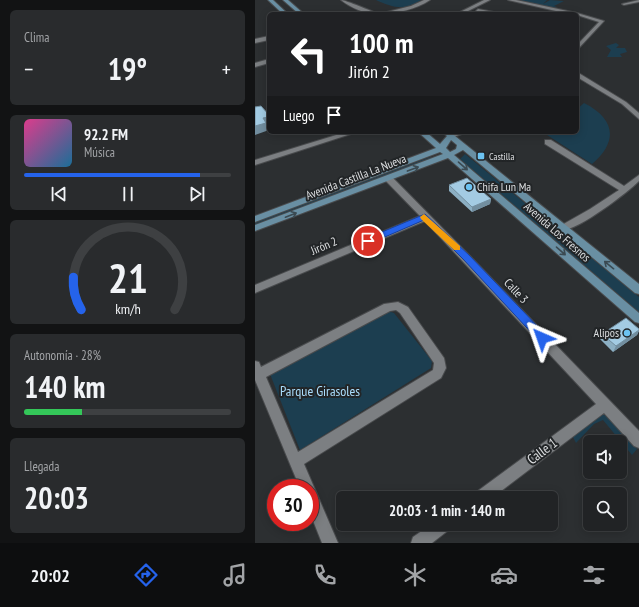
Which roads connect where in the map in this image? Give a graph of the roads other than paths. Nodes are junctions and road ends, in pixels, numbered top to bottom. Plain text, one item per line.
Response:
1 (270, 0) edge
2 (285, 0) edge
3 (343, 0) edge
4 (427, 0) edge
5 (488, 0) edge
6 (509, 0) edge
7 (639, 0) edge
8 (625, 2) edge
9 (478, 10) dead end
10 (284, 12) edge
11 (300, 12) edge
12 (369, 12) edge
13 (390, 12) edge
14 (462, 12) edge
15 (488, 12) edge
16 (566, 12) edge
17 (579, 15) edge
18 (267, 38) edge
19 (255, 41) edge
20 (579, 45) edge
21 (267, 62) edge
22 (255, 64) edge
23 (579, 75) edge
24 (639, 117) edge
25 (424, 134) edge
26 (449, 134) edge
27 (333, 135) edge
28 (548, 142) dead end
29 (461, 144) junction
30 (442, 148) junction
31 (449, 155) junction
32 (255, 164) edge
33 (639, 177) edge
34 (388, 178) junction
35 (625, 190) junction
36 (425, 217) junction
37 (255, 219) edge
38 (255, 228) edge
39 (563, 228) junction
40 (255, 289) edge
41 (639, 290) edge
42 (639, 319) edge
43 (257, 370) edge
44 (605, 405) junction
45 (639, 441) edge
46 (296, 461) junction
47 (303, 479) edge
48 (489, 491) edge
49 (319, 517) edge
50 (435, 531) edge
51 (330, 543) edge
52 (419, 543) edge

1 - 10 main road
2 - 11 main road
3 - 12 street
4 - 13 street
5 - 14 street
6 - 16 street
7 - 8 street
9 - 15 street
17 - 20 street
18 - 19 street
21 - 22 street
23 - 24 street
25 - 30 main road, Avenida Los Fresnos
26 - 29 main road, Avenida Los Fresnos
26 - 30 main road, Avenida Castilla La Nueva
27 - 32 street
28 - 35 street
29 - 31 main road, Avenida Castilla La Nueva
29 - 39 main road, Avenida Los Fresnos
30 - 31 main road, Avenida Los Fresnos
30 - 37 main road, Avenida Castilla La Nueva
34 -> 31 main road, Avenida Castilla La Nueva
31 -> 42 main road, Avenida Los Fresnos
33 - 35 street
34 - 36 street, Calle 3
38 -> 34 main road, Avenida Castilla La Nueva
35 - 39 street
36 - 40 street, Jirón 2
36 - 44 street, Calle 3
41 -> 39 main road, Avenida Los Fresnos
43 - 46 street
43 - 46 street
44 - 45 street, Calle 3
44 - 48 street, Calle 1
46 - 47 street
49 - 51 street
50 - 52 street

